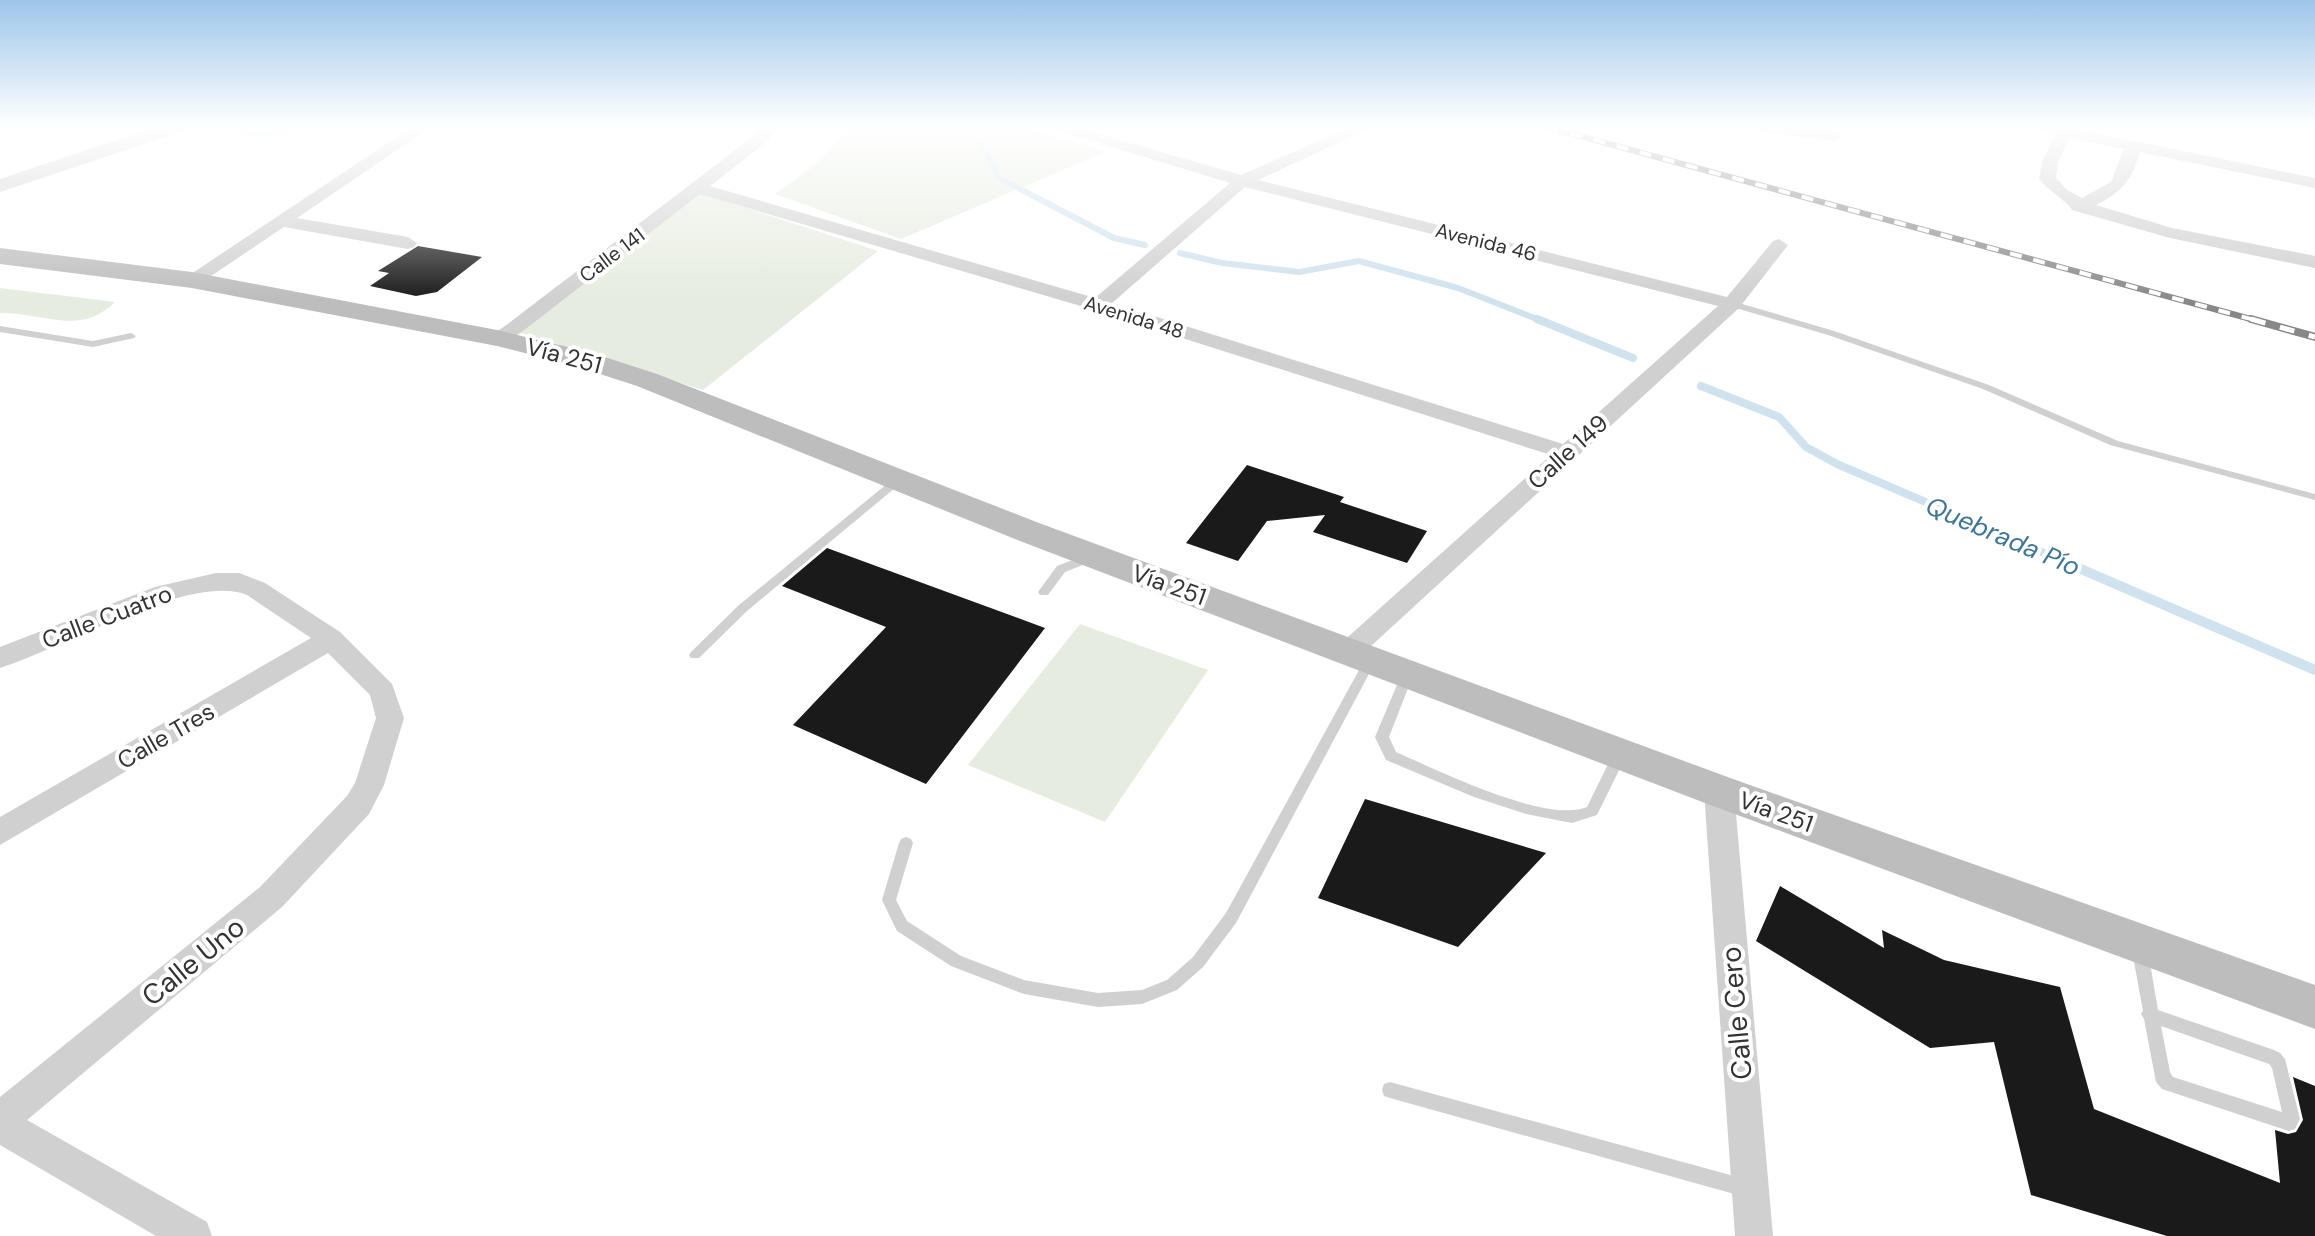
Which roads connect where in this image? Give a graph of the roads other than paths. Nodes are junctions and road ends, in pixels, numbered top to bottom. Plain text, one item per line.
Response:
1 (336, 185) edge
2 (703, 185) edge
3 (1238, 185) edge
4 (1257, 185) edge
5 (2052, 185) edge
6 (2121, 185) edge
7 (699, 188) junction
8 (2078, 206) junction
9 (281, 221) junction
10 (408, 243) dead end
11 (1779, 245) dead end
12 (0, 256) edge
13 (2315, 262) edge
14 (192, 280) junction
15 (1732, 304) junction
16 (1098, 305) junction
17 (0, 329) edge
18 (131, 336) dead end
19 (497, 338) junction
20 (1567, 453) junction
21 (897, 481) junction
22 (2315, 497) edge
23 (1092, 556) junction
24 (216, 582) joint
25 (1044, 592) dead end
26 (331, 639) junction
27 (695, 655) dead end
28 (1360, 655) junction
29 (0, 658) edge
30 (1408, 673) junction
31 (1621, 754) junction
32 (1719, 791) junction
33 (0, 832) edge
34 (906, 843) dead end
35 (2139, 942) junction
36 (2315, 1007) edge
37 (2149, 1014) junction
38 (1390, 1090) dead end
39 (0, 1122) edge
40 (1750, 1189) junction
41 (193, 1236) edge
42 (1754, 1236) edge

1 - 9 street
2 - 7 street, Calle 141
3 - 16 street
4 - 15 street, Avenida 46
5 - 8 street
6 - 8 street
7 - 16 street, Avenida 48
7 - 19 street, Calle 141
8 - 13 street
9 - 10 street
9 - 14 street
11 - 15 street, Calle 149
12 - 14 main road, Vía 251
14 - 19 main road, Vía 251
15 - 20 street, Calle 149
15 - 22 lane
16 - 20 street, Avenida 48
17 - 18 lane
19 - 21 main road, Vía 251
20 - 28 street, Calle 149
21 - 23 main road, Vía 251
21 - 27 lane
23 - 25 lane
23 - 28 main road, Vía 251
24 - 26 street, Calle Uno
24 - 29 street, Calle Cuatro
26 - 33 street, Calle Tres
26 - 39 street, Calle Uno
28 - 30 main road, Vía 251
28 - 34 lane
30 - 31 main road, Vía 251
30 - 31 lane
31 - 32 main road, Vía 251
32 - 35 main road, Vía 251
32 - 40 street, Calle Cero
35 - 36 main road, Vía 251
35 - 37 lane
37 - 37 lane
38 - 40 lane
39 - 41 street
40 - 42 street, Calle Cero

